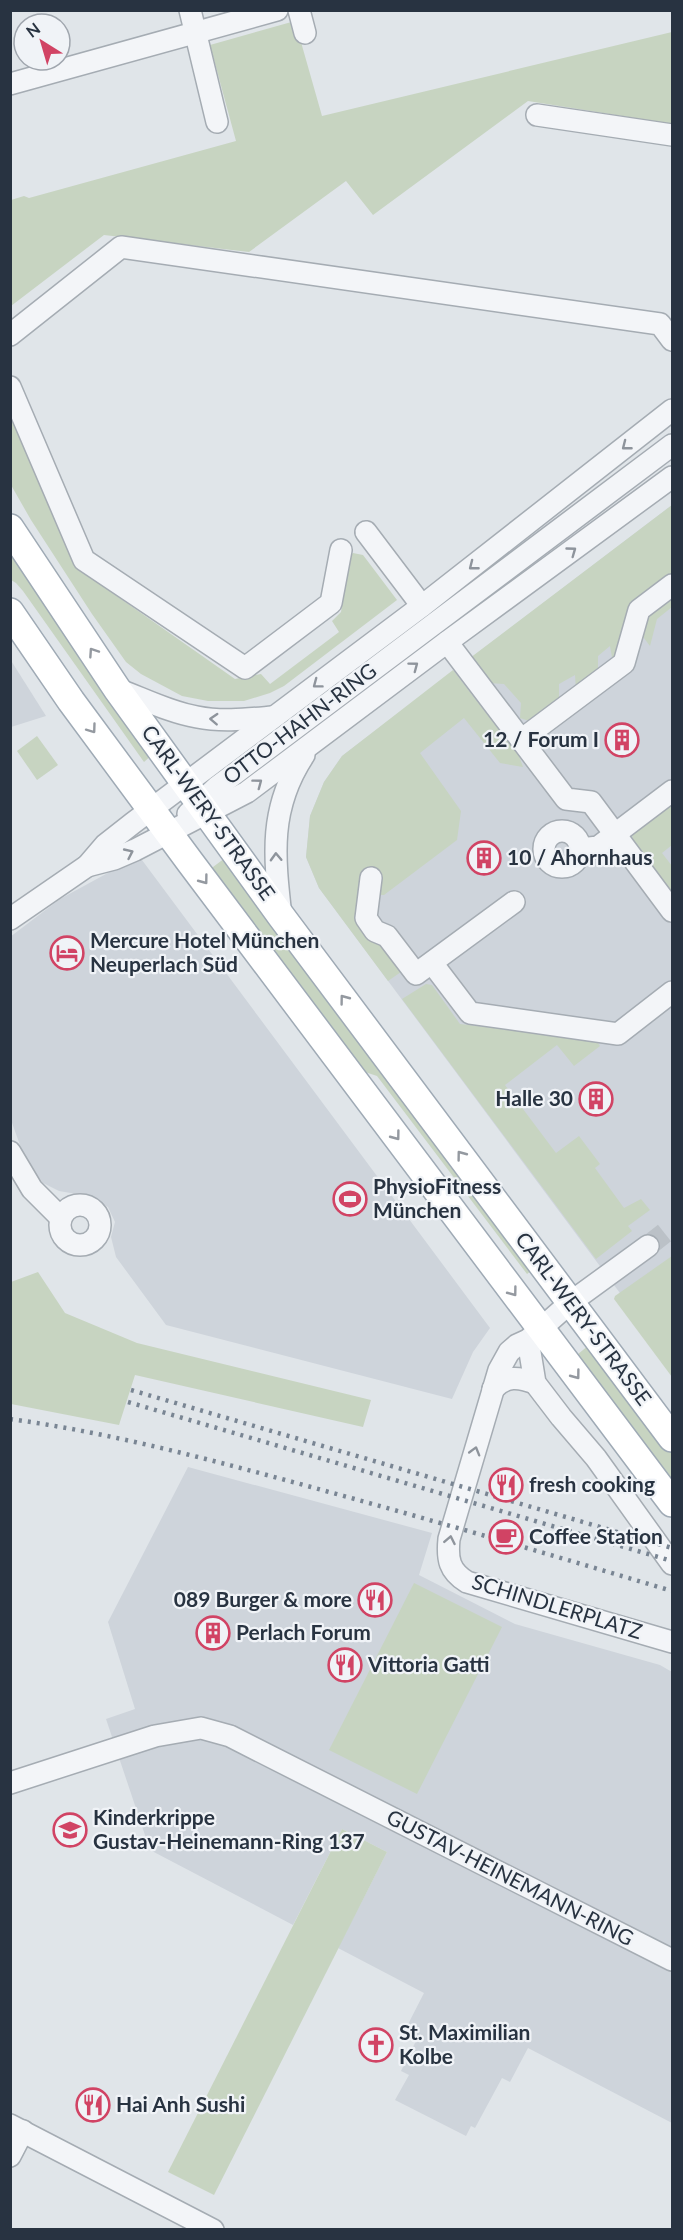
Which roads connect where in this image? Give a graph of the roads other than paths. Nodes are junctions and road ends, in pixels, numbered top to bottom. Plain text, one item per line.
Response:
1 (190, 10) edge
2 (277, 10) edge
3 (299, 10) edge
4 (196, 32) junction
5 (305, 33) dead end
6 (10, 84) edge
7 (537, 115) dead end
8 (217, 122) dead end
9 (672, 135) edge
10 (10, 335) edge
11 (672, 340) edge
12 (10, 387) edge
13 (672, 410) edge
14 (672, 445) edge
15 (672, 477) edge
16 (10, 528) edge
17 (366, 532) dead end
18 (341, 550) dead end
19 (672, 585) edge
20 (422, 606) junction
21 (10, 612) edge
22 (447, 642) junction
23 (117, 689) junction
24 (272, 717) junction
25 (521, 740) junction
26 (311, 743) junction
27 (672, 791) edge
28 (198, 800) junction
29 (151, 810) junction
30 (169, 833) junction
31 (615, 834) junction
32 (581, 849) dead end
33 (87, 866) junction
34 (371, 878) dead end
35 (514, 902) dead end
36 (672, 911) edge
37 (282, 916) junction
38 (10, 919) edge
39 (432, 963) junction
40 (672, 992) edge
41 (10, 1152) edge
42 (62, 1218) dead end
43 (648, 1246) tunnel mouth
44 (571, 1302) junction
45 (534, 1334) junction
46 (535, 1383) junction
47 (493, 1389) junction
48 (672, 1437) edge
49 (672, 1503) edge
50 (672, 1564) edge
51 (668, 1639) edge
52 (10, 1783) edge
53 (672, 1960) edge
54 (16, 2128) edge
55 (10, 2156) edge
56 (213, 2229) edge

1 - 4 street
2 - 4 street
3 - 5 street
4 - 6 street
4 - 8 street
7 - 9 street
10 - 11 street
12 - 18 street
13 -> 20 street, OTTO-HAHN-RING
14 - 28 street, OTTO-HAHN-RING
22 -> 15 street, OTTO-HAHN-RING
23 -> 16 main road, CARL-WERY-STRASSE
17 - 20 street
19 - 25 street
20 -> 24 street, OTTO-HAHN-RING
21 -> 29 main road, CARL-WERY-STRASSE
22 - 25 street
26 -> 22 street, OTTO-HAHN-RING
24 -> 23 street
23 - 28 main road, CARL-WERY-STRASSE
24 - 28 street, OTTO-HAHN-RING
25 - 31 street
28 -> 26 street, OTTO-HAHN-RING
37 -> 26 street
27 - 31 street
28 - 29 street, OTTO-HAHN-RING
28 - 30 street, OTTO-HAHN-RING
28 - 37 main road, CARL-WERY-STRASSE
29 - 30 main road, CARL-WERY-STRASSE
29 - 33 street, OTTO-HAHN-RING
33 -> 30 street, OTTO-HAHN-RING
30 -> 45 main road, CARL-WERY-STRASSE
31 - 32 street
31 - 36 street
33 - 38 street
34 - 39 street
35 - 39 street
44 -> 37 main road, CARL-WERY-STRASSE
39 - 40 street
41 - 42 street
43 - 44 street, SCHINDLERPLATZ
44 - 45 street, SCHINDLERPLATZ
44 - 48 main road, CARL-WERY-STRASSE
45 - 46 street
45 - 47 street, SCHINDLERPLATZ
45 -> 49 main road, CARL-WERY-STRASSE
46 - 47 street
46 - 50 street
51 -> 47 street, SCHINDLERPLATZ
52 - 53 street, GUSTAV-HEINEMANN-RING
54 - 55 street
54 - 56 street

